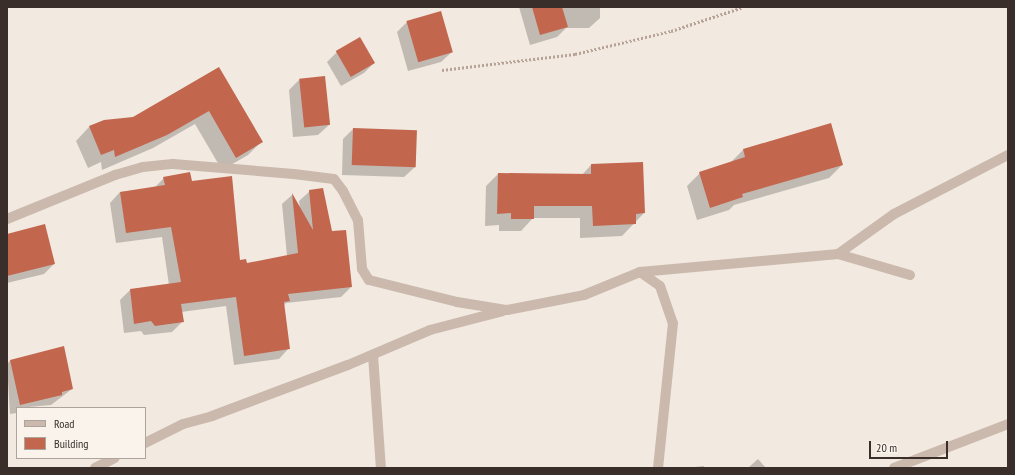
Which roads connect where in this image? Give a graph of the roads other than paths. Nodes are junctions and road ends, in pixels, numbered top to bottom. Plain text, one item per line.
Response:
1 (1008, 155) edge
2 (7, 219) edge
3 (838, 254) junction
4 (640, 272) junction
5 (910, 275) dead end
6 (507, 310) junction
7 (373, 355) junction
8 (1008, 424) edge
9 (146, 442) edge
10 (113, 459) edge
11 (95, 468) edge
12 (381, 468) edge
13 (658, 468) edge
14 (894, 468) edge

1 - 3 street
2 - 6 street
3 - 4 street
3 - 5 street
4 - 6 street
4 - 13 street
6 - 7 street
7 - 9 street
7 - 12 street
8 - 14 street
10 - 11 street

